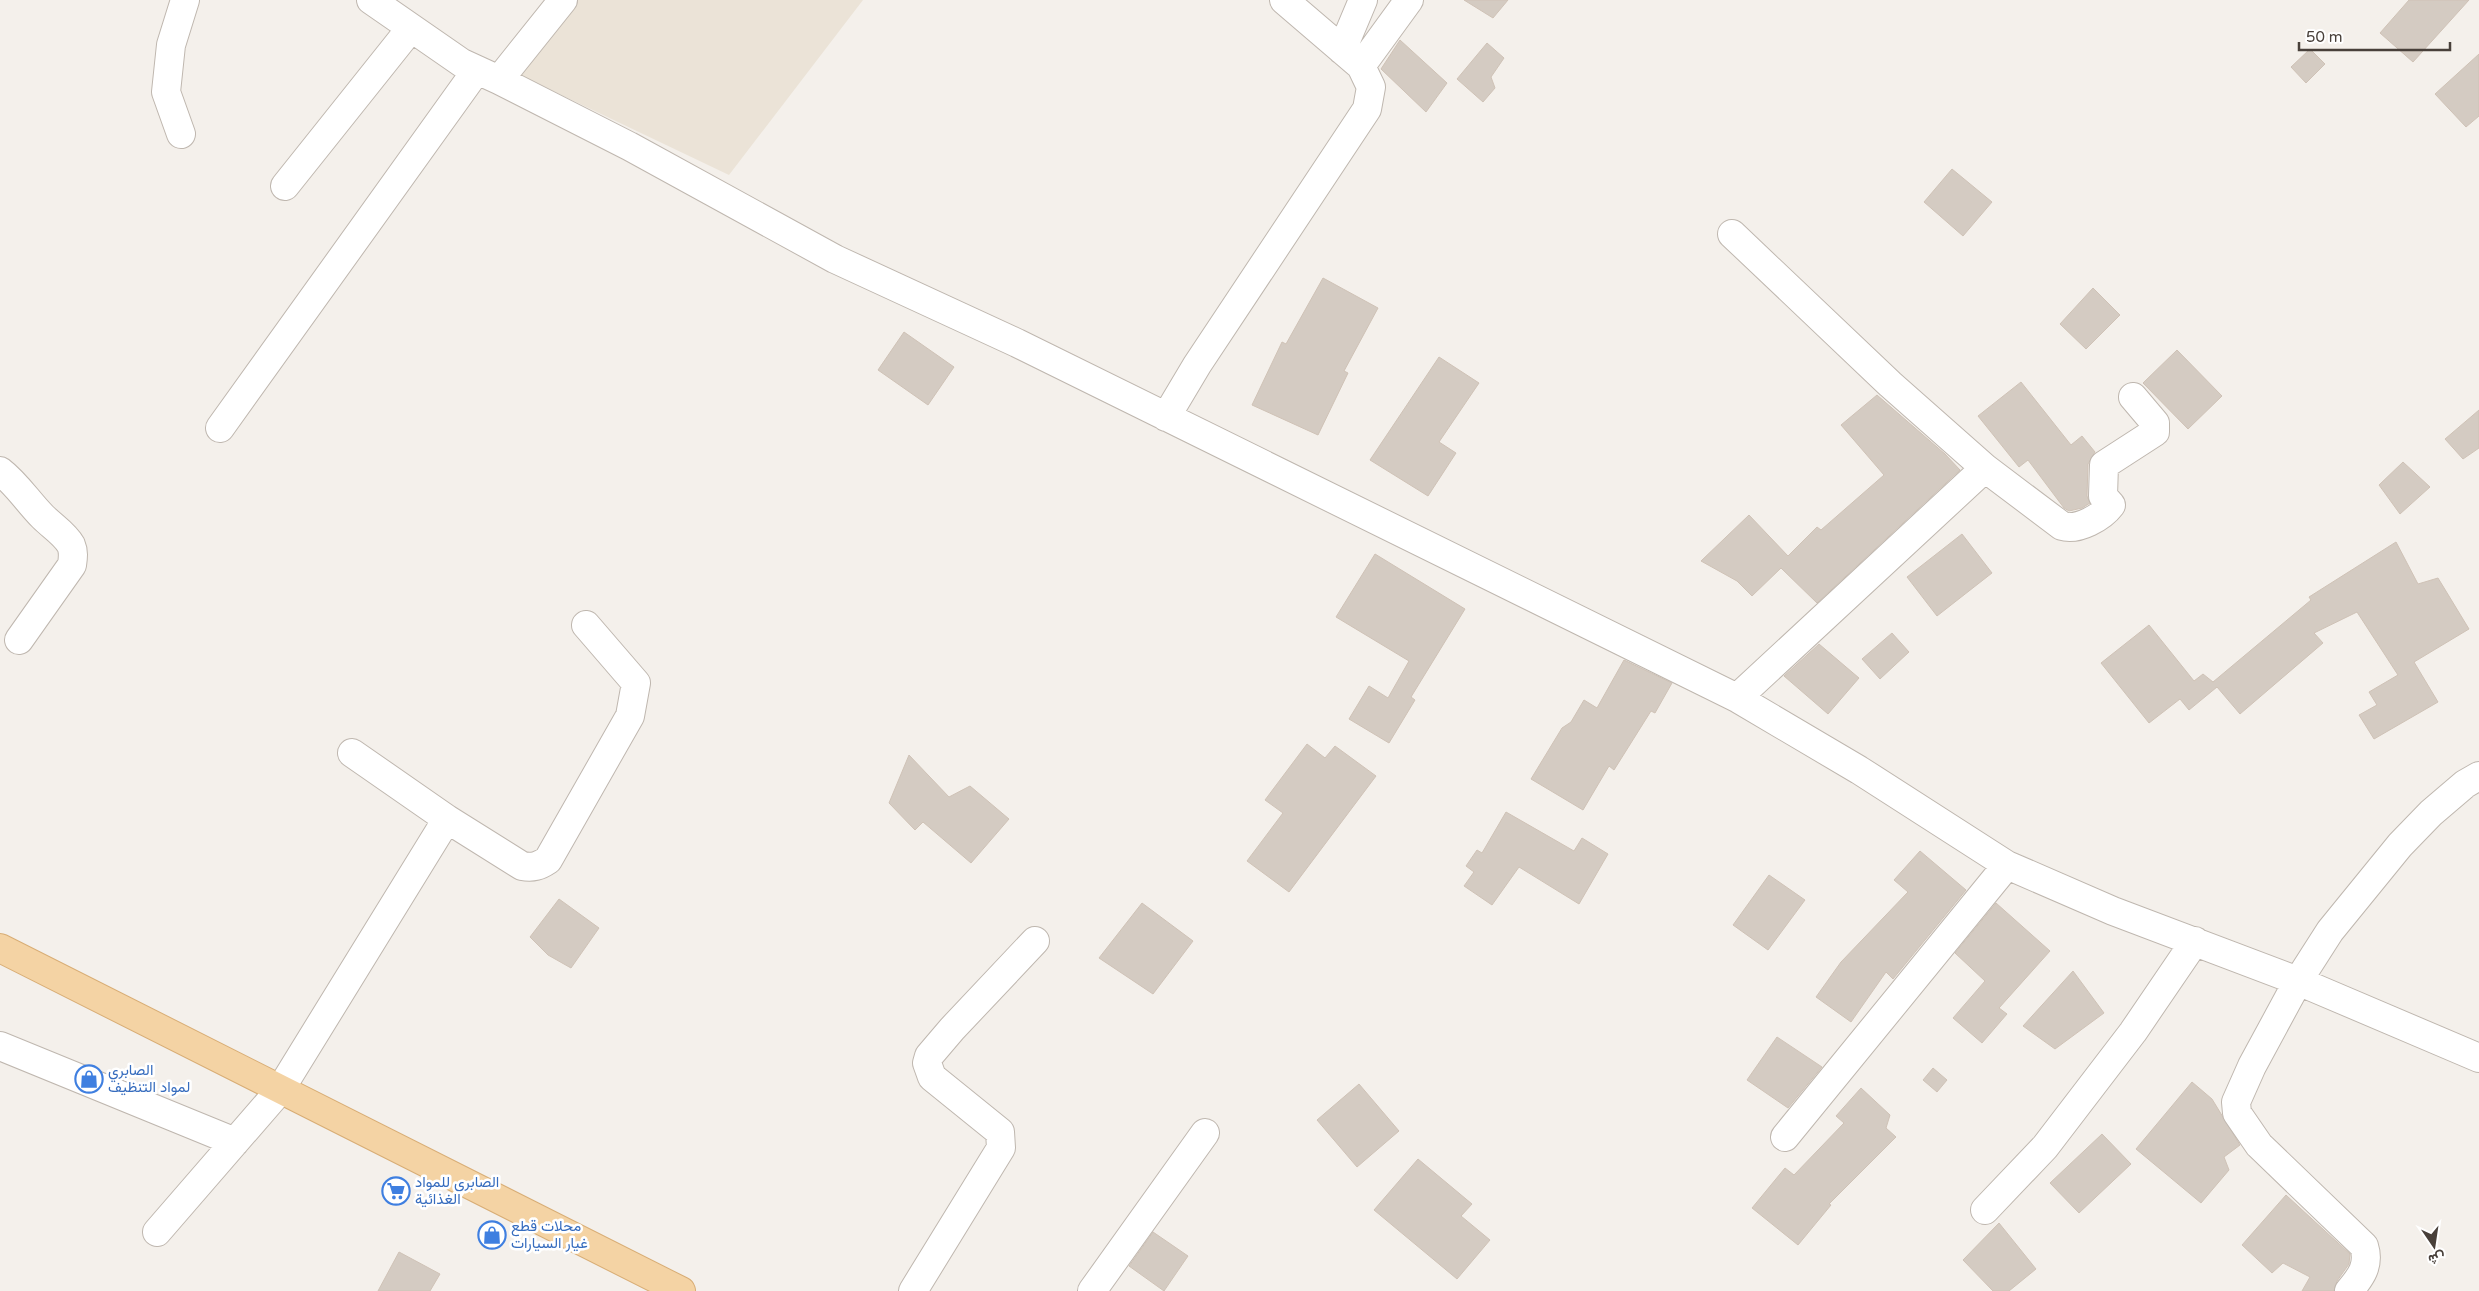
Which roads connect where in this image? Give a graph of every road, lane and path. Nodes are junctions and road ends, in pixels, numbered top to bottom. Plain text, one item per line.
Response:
1 (185, 0) edge
2 (371, 0) edge
3 (563, 0) edge
4 (1284, 0) edge
5 (1363, 0) edge
6 (1409, 0) edge
7 (411, 28) junction
8 (1352, 58) junction
9 (488, 75) junction
10 (181, 134) dead end
11 (285, 186) dead end
12 (1732, 234) dead end
13 (2132, 397) dead end
14 (1166, 417) junction
15 (220, 428) dead end
16 (1985, 468) junction
17 (0, 471) edge
18 (586, 625) dead end
19 (19, 640) dead end
20 (1737, 698) junction
21 (352, 753) dead end
22 (2479, 776) edge
23 (447, 819) junction
24 (2007, 866) junction
25 (1035, 941) dead end
26 (2195, 941) junction
27 (0, 948) edge
28 (2298, 981) junction
29 (0, 1046) edge
30 (2479, 1058) edge
31 (280, 1090) junction
32 (1205, 1133) dead end
33 (1785, 1138) dead end
34 (235, 1142) junction
35 (1985, 1210) dead end
36 (157, 1232) dead end
37 (681, 1291) edge
38 (912, 1291) edge
39 (1092, 1291) edge
40 (2349, 1291) edge

1 - 10 street
2 - 7 street
3 - 9 street
4 - 8 street
5 - 8 street
6 - 8 street
7 - 9 street
7 - 11 street
8 - 14 street
9 - 14 street
9 - 15 street
12 - 16 street
13 - 16 street
14 - 20 street
16 - 20 street
17 - 19 street
18 - 23 street
20 - 24 street
21 - 23 street
22 - 28 street
23 - 31 street
24 - 26 street
24 - 33 street
25 - 38 street
26 - 28 street
26 - 35 street
27 - 31 main road
28 - 30 street
28 - 40 street
29 - 34 street
31 - 34 street
31 - 37 main road
32 - 39 street
34 - 36 street

